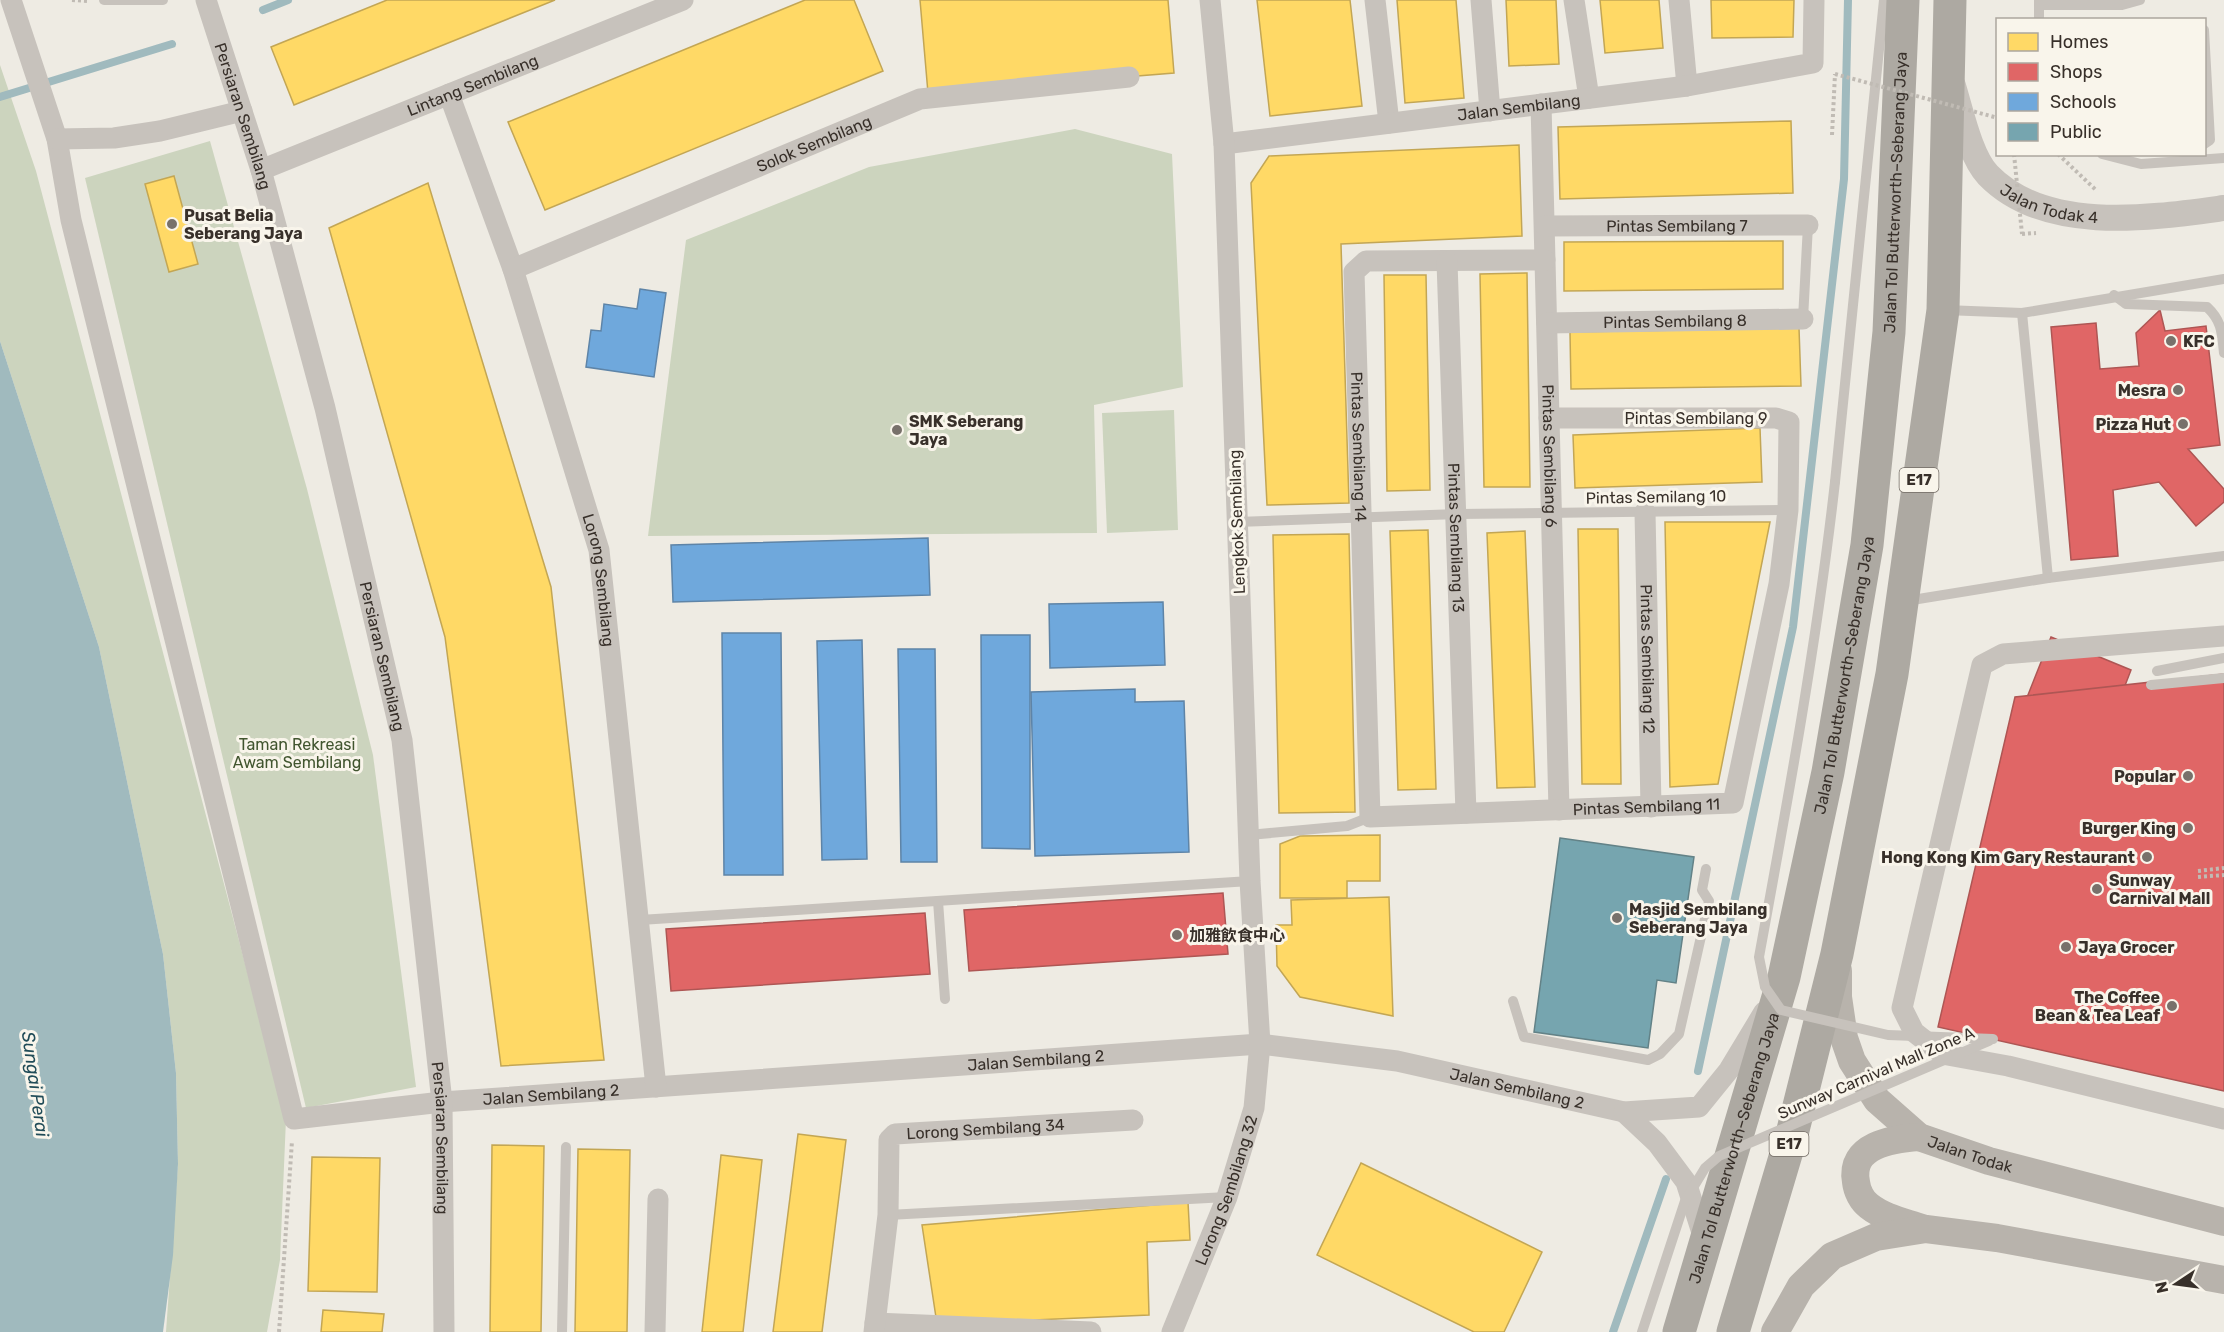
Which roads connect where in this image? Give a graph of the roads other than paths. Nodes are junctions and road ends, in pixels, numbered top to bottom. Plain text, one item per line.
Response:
1 (11, 0) edge
2 (104, 0) edge
3 (163, 0) edge
4 (206, 0) edge
5 (683, 0) edge
6 (1210, 0) edge
7 (1375, 0) edge
8 (1481, 0) edge
9 (1574, 0) edge
10 (1679, 0) edge
11 (1814, 0) edge
12 (1884, 0) edge
13 (1904, 0) edge
14 (1950, 0) edge
15 (2140, 0) edge
16 (2039, 3) edge
17 (2206, 52) edge
18 (1950, 75) junction
19 (1128, 77) dead end
20 (1687, 86) junction
21 (449, 94) junction
22 (1589, 98) junction
23 (1542, 104) junction
24 (242, 111) junction
25 (1490, 111) junction
26 (1389, 123) junction
27 (57, 139) junction
28 (2206, 143) edge
29 (1224, 144) junction
30 (2110, 156) edge
31 (2224, 158) edge
32 (261, 170) junction
33 (2224, 208) edge
34 (1808, 225) joint
35 (1545, 226) junction
36 (1545, 260) junction
37 (1447, 262) junction
38 (513, 269) junction
39 (2221, 282) edge
40 (2114, 295) junction
41 (1942, 310) junction
42 (2022, 313) junction
43 (1803, 319) joint
44 (1547, 323) junction
45 (2224, 353) edge
46 (1549, 418) junction
47 (1788, 510) junction
48 (1645, 512) junction
49 (1552, 513) junction
50 (1458, 514) junction
51 (1361, 517) junction
52 (1238, 522) junction
53 (2224, 556) edge
54 (2048, 578) junction
55 (1903, 601) junction
56 (2224, 636) edge
57 (2224, 658) edge
58 (2157, 671) dead end
59 (2224, 678) edge
60 (2151, 685) dead end
61 (1651, 807) junction
62 (1559, 810) junction
63 (1466, 813) junction
64 (1370, 817) junction
65 (1249, 835) junction
66 (1706, 869) dead end
67 (1250, 881) junction
68 (938, 901) junction
69 (640, 920) junction
70 (1837, 954) junction
71 (1784, 977) junction
72 (945, 999) dead end
73 (1513, 1001) dead end
74 (1260, 1044) junction
75 (656, 1087) junction
76 (442, 1102) junction
77 (1624, 1112) junction
78 (2224, 1119) edge
79 (1133, 1120) dead end
80 (1919, 1137) junction
81 (566, 1147) dead end
82 (1227, 1197) junction
83 (658, 1199) dead end
84 (888, 1215) junction
85 (2224, 1222) edge
86 (1926, 1229) junction
87 (1706, 1243) junction
88 (2224, 1280) edge
89 (874, 1328) edge
90 (444, 1332) edge
91 (562, 1332) edge
92 (655, 1332) edge
93 (1091, 1332) edge
94 (1172, 1332) edge
95 (1642, 1332) edge
96 (1679, 1332) edge
97 (1733, 1332) edge
98 (1775, 1332) edge

1 - 27 street
2 - 3 lane
4 - 24 street, Persiaran Sembilang
5 - 21 street, Lintang Sembilang
6 - 29 street, Lengkok Sembilang
7 - 26 street
8 - 25 street
9 - 22 street
10 - 20 street
11 - 20 street, Jalan Sembilang
12 - 95 lane, Sunway Carnival Mall Zone A, bridge
13 - 71 highway, Jalan Tol Butterworth–Seberang Jaya / E17
14 - 18 highway, E17
15 - 16 lane
17 - 28 lane
18 - 33 street, Jalan Todak 4
18 - 41 highway, E17
19 - 38 street, Solok Sembilang
20 - 22 street, Jalan Sembilang
21 - 32 street, Lintang Sembilang
21 - 38 street, Lorong Sembilang
22 - 23 street, Jalan Sembilang
23 - 25 street, Jalan Sembilang
23 - 35 street, Pintas Sembilang 6
24 - 27 street
24 - 32 street, Persiaran Sembilang
25 - 26 street, Jalan Sembilang
26 - 29 street, Jalan Sembilang
27 - 76 street, Jalan Sembilang 2
29 - 52 street, Lengkok Sembilang
30 - 31 lane
32 - 76 street, Persiaran Sembilang
34 - 35 street, Pintas Sembilang 7
34 - 43 lane
35 - 36 street, Pintas Sembilang 6
36 - 37 street, Pintas Sembilang 14
36 - 44 street, Pintas Sembilang 6
37 - 50 street, Pintas Sembilang 13
37 - 51 street, Pintas Sembilang 14
38 - 69 street, Lorong Sembilang
39 - 40 lane
40 - 42 lane
40 - 45 lane
41 - 42 lane
41 - 55 highway, E17
42 - 54 lane
43 - 44 street, Pintas Sembilang 8
44 - 46 street, Pintas Sembilang 6
46 - 47 street, Pintas Sembilang 9
46 - 49 street, Pintas Sembilang 6
47 - 48 lane, Pintas Semilang 10
47 - 61 street, Pintas Sembilang 11
48 - 49 lane, Pintas Semilang 10
48 - 61 street, Pintas Sembilang 12
49 - 50 lane, Pintas Semilang 10
49 - 62 street, Pintas Sembilang 6
50 - 51 lane, Pintas Semilang 10
50 - 63 street, Pintas Sembilang 13
51 - 52 lane, Pintas Semilang 10
51 - 64 street, Pintas Sembilang 14
52 - 65 street, Lengkok Sembilang
53 - 54 lane
54 - 55 lane
55 - 70 highway, E17
56 - 78 street
57 - 58 lane
59 - 60 lane
61 - 62 street, Pintas Sembilang 11
62 - 63 street, Pintas Sembilang 11
63 - 64 street, Pintas Sembilang 11
64 - 65 lane
65 - 67 street, Lengkok Sembilang
66 - 73 lane
67 - 68 lane
67 - 74 street, Lengkok Sembilang
68 - 69 lane
68 - 72 lane
69 - 75 street, Lorong Sembilang
70 - 80 main road, Jalan Todak
70 - 97 highway, E17
71 - 77 street, Jalan Sembilang 2
71 - 87 highway, Jalan Tol Butterworth–Seberang Jaya / E17
74 - 75 street, Jalan Sembilang 2
74 - 77 street, Jalan Sembilang 2
74 - 82 street, Lorong Sembilang 32
75 - 76 street, Jalan Sembilang 2
76 - 90 street, Persiaran Sembilang
77 - 87 street
79 - 84 street, Lorong Sembilang 34
80 - 85 main road, Jalan Todak
80 - 86 main road
81 - 91 lane
82 - 84 lane
82 - 94 street, Lorong Sembilang 32
83 - 92 street
84 - 89 street, Lorong Sembilang 34
86 - 88 main road
86 - 98 main road
87 - 96 highway, Jalan Tol Butterworth–Seberang Jaya / E17
89 - 93 street

